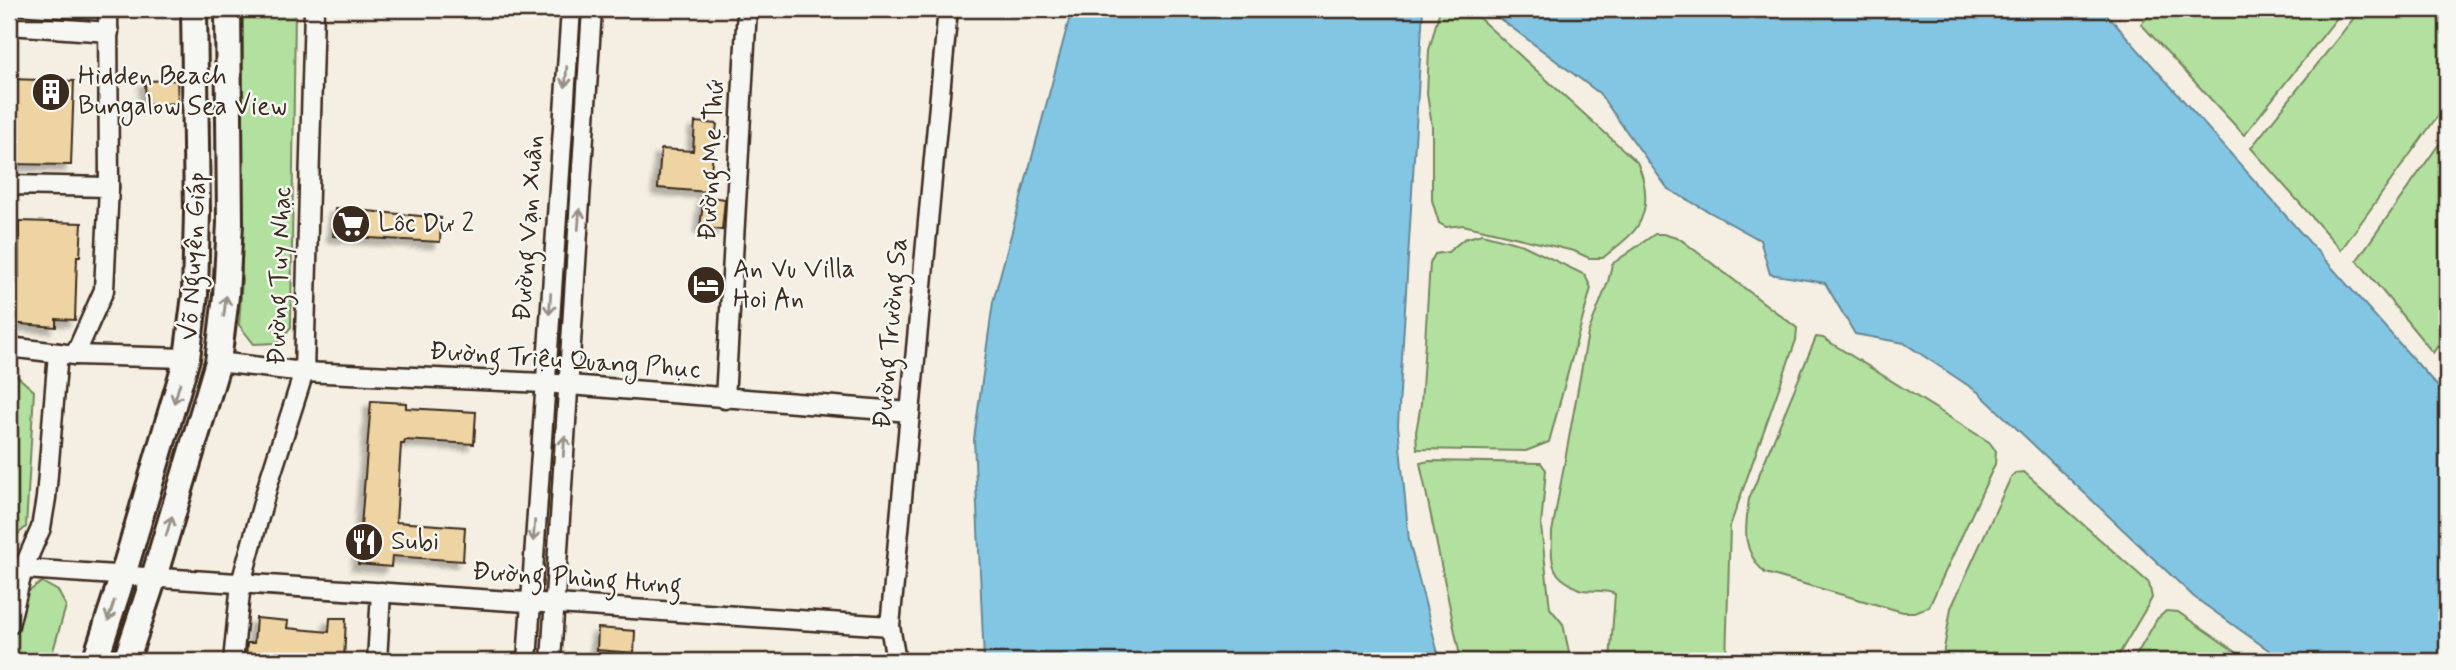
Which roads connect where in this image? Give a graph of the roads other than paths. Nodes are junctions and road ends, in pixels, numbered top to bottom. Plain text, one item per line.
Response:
1 (108, 9) edge
2 (194, 9) edge
3 (228, 9) edge
4 (314, 9) edge
5 (571, 9) edge
6 (592, 9) edge
7 (747, 9) edge
8 (948, 9) edge
9 (9, 25) edge
10 (108, 32) junction
11 (9, 184) edge
12 (108, 187) junction
13 (9, 347) edge
14 (67, 354) junction
15 (187, 358) junction
16 (218, 362) junction
17 (304, 372) junction
18 (544, 383) junction
19 (568, 385) junction
20 (725, 399) junction
21 (910, 412) junction
22 (16, 568) edge
23 (123, 575) junction
24 (154, 577) junction
25 (241, 583) junction
26 (381, 592) junction
27 (530, 602) junction
28 (554, 604) junction
29 (9, 625) edge
30 (890, 626) junction
31 (94, 661) edge
32 (126, 661) edge
33 (233, 661) edge
34 (377, 661) edge
35 (527, 661) edge
36 (551, 661) edge
37 (896, 661) edge

1 - 10 street
2 - 15 main road, Võ Nguyên Giáp
16 -> 3 main road, Võ Nguyên Giáp
4 - 17 street, Đường Tuy Nhạc
5 -> 18 street, Đường Vạn Xuân
19 -> 6 street, Đường Vạn Xuân
7 - 20 street, Đường Mẹ Thứ
8 - 21 street, Đường Trường Sa
9 - 10 street
10 - 12 street
11 - 12 street
12 - 14 street
13 - 14 street
14 - 15 street
14 - 22 street
15 - 16 main road
15 -> 23 main road, Võ Nguyên Giáp
16 - 17 street, Đường Triệu Quang Phục
24 -> 16 main road, Võ Nguyên Giáp
17 - 18 street, Đường Triệu Quang Phục
17 - 25 street, Đường Tuy Nhạc
18 - 19 street, Đường Triệu Quang Phục
18 -> 27 street, Đường Vạn Xuân
19 - 20 street, Đường Triệu Quang Phục
28 -> 19 street, Đường Vạn Xuân
20 - 21 street, Đường Triệu Quang Phục
21 - 30 street, Đường Trường Sa
22 - 23 street, Đường Phùng Hưng
22 - 29 street
23 - 24 street, Đường Phùng Hưng
23 -> 31 main road, Võ Nguyên Giáp
24 - 25 street, Đường Phùng Hưng
24 - 32 main road, Võ Nguyên Giáp
25 - 26 street, Đường Phùng Hưng
25 - 33 street, Đường Tuy Nhạc
26 - 27 street, Đường Phùng Hưng
26 - 34 street
27 - 28 street, Đường Phùng Hưng
27 - 35 street, Đường Vạn Xuân
28 - 30 street, Đường Phùng Hưng
28 - 36 street, Đường Vạn Xuân
30 - 37 street, Đường Trường Sa

